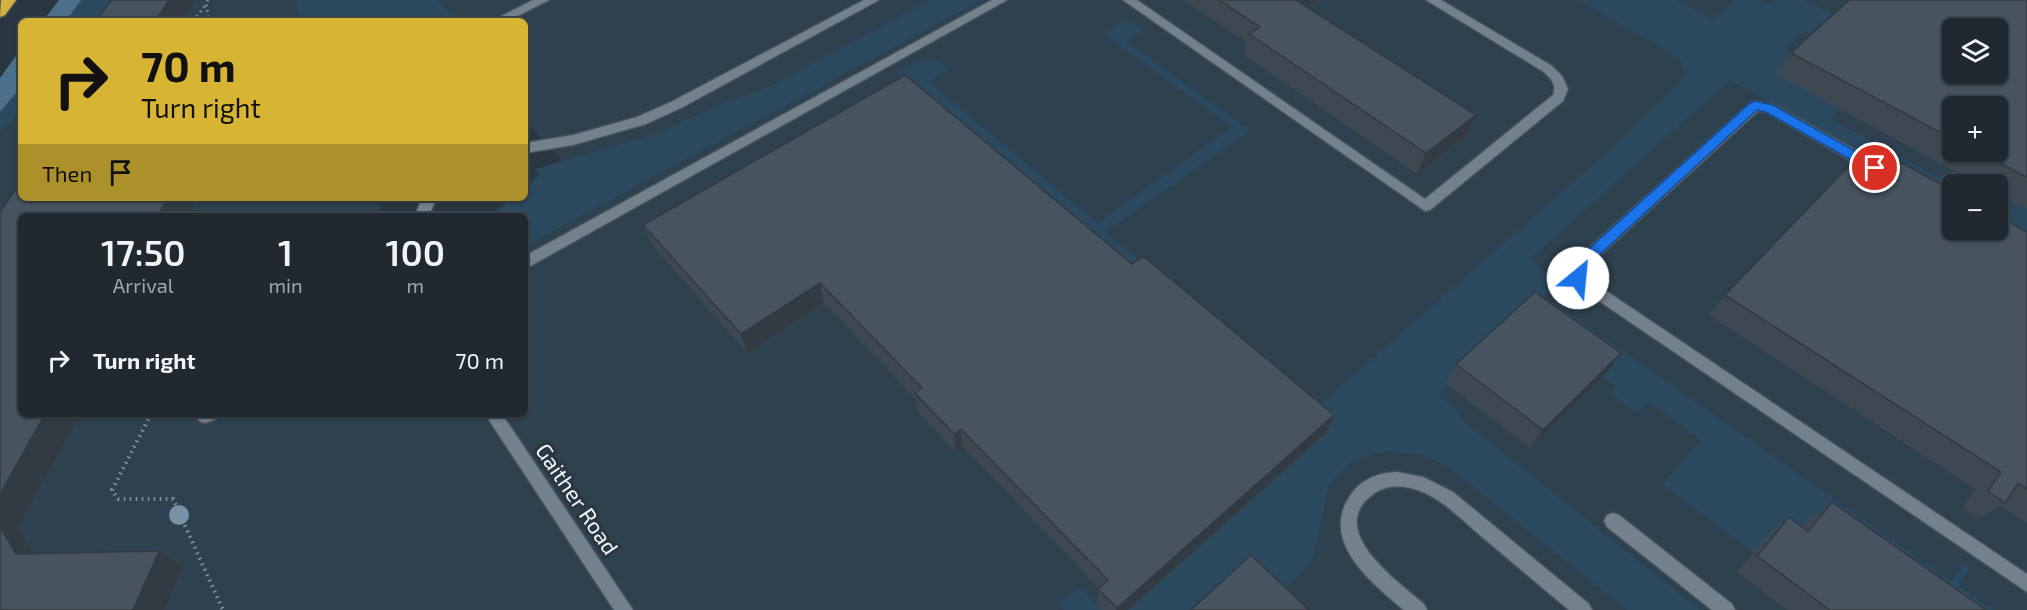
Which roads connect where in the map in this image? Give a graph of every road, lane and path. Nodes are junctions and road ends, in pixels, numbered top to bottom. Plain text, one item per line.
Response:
1 (9, 0) edge
2 (543, 0) edge
3 (873, 0) edge
4 (1001, 0) edge
5 (1129, 0) edge
6 (1432, 0) edge
7 (207, 2) edge
8 (0, 12) edge
9 (196, 18) edge
10 (209, 18) edge
11 (504, 18) edge
12 (528, 148) edge
13 (1885, 173) edge
14 (528, 261) edge
15 (149, 417) edge
16 (495, 417) edge
17 (1613, 521) dead end
18 (2027, 584) edge
19 (223, 610) edge
20 (624, 610) edge
21 (1418, 610) edge
22 (1583, 610) edge
23 (1726, 610) edge

1 - 8 highway
2 - 11 street
3 - 12 street
4 - 14 street
5 - 6 street
7 - 9 path
7 - 10 path
13 - 18 street
15 - 19 path
16 - 20 street, Gaither Road
17 - 23 street
21 - 22 street

